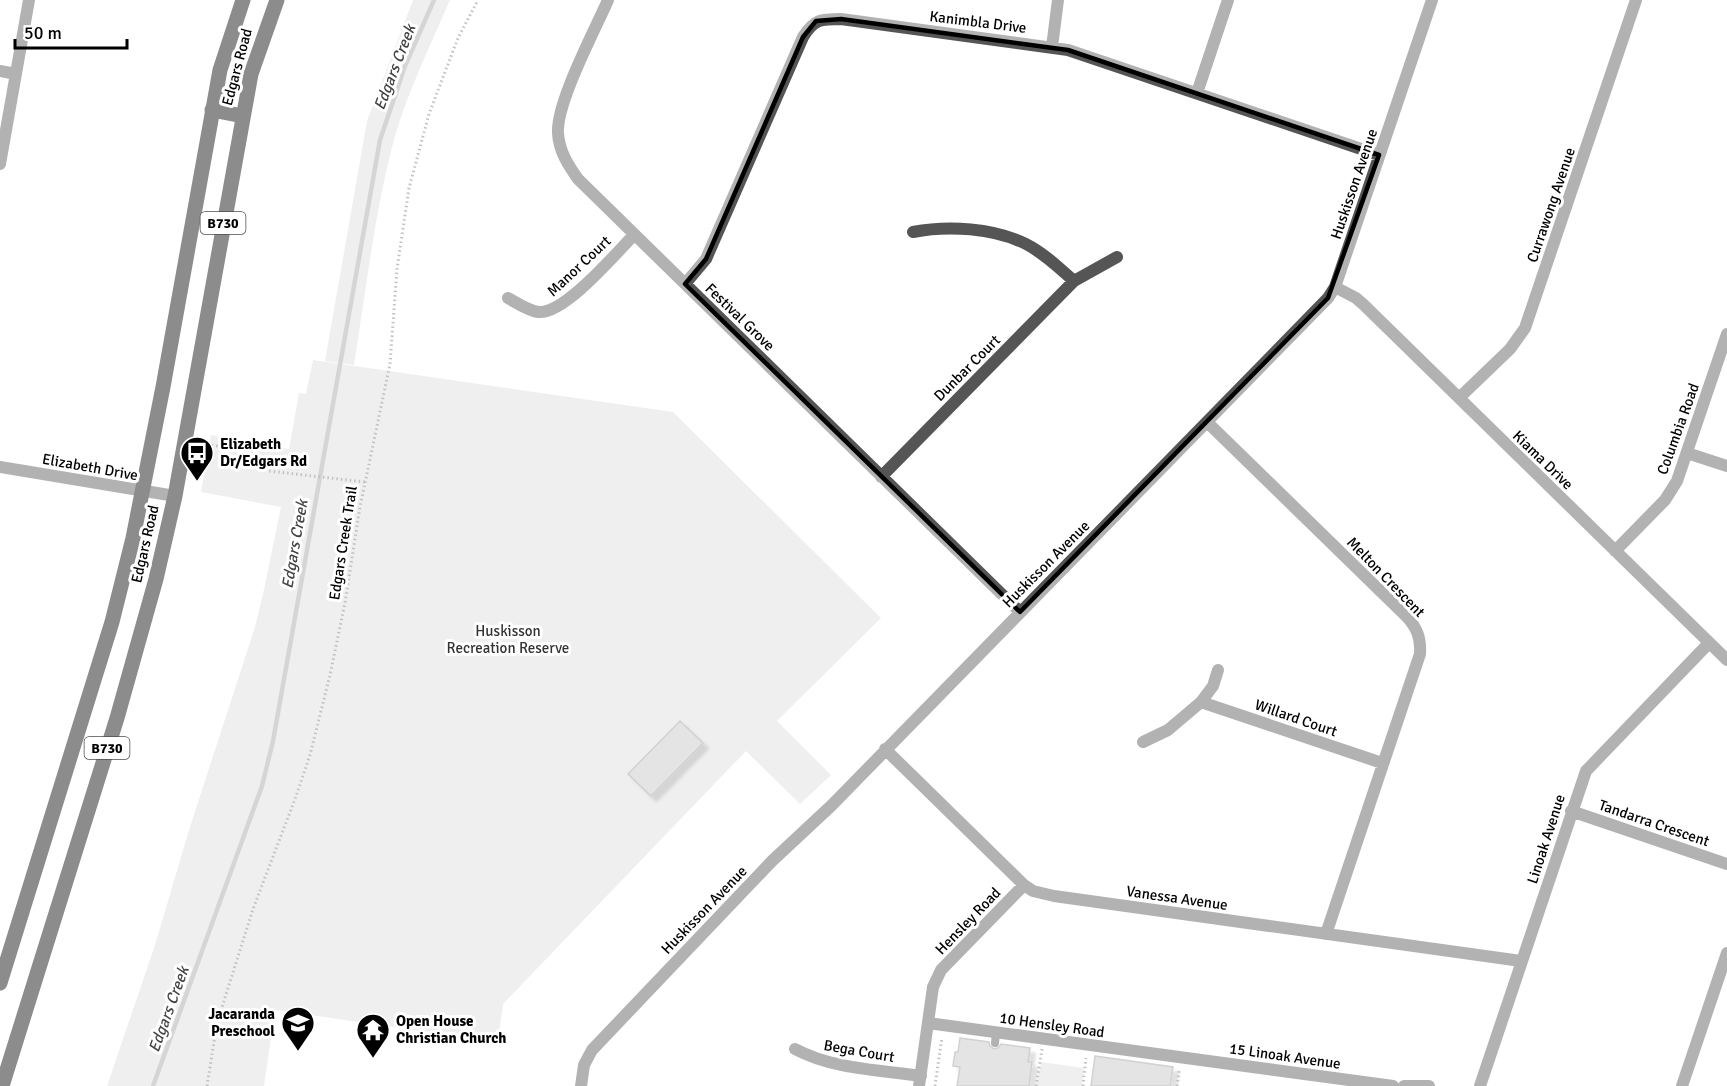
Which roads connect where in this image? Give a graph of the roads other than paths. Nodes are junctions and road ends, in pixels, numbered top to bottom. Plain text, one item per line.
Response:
1 (29, 0) edge
2 (243, 0) edge
3 (277, 0) edge
4 (608, 0) edge
5 (1058, 0) edge
6 (1228, 0) edge
7 (1432, 0) edge
8 (1636, 0) edge
9 (1052, 47) junction
10 (0, 71) edge
11 (16, 74) junction
12 (1197, 93) junction
13 (212, 110) junction
14 (243, 116) junction
15 (1379, 155) junction
16 (0, 164) edge
17 (913, 232) dead end
18 (634, 235) junction
19 (1117, 256) dead end
20 (1074, 281) junction
21 (685, 284) junction
22 (1335, 287) junction
23 (508, 298) dead end
24 (1727, 334) edge
25 (1460, 399) junction
26 (1207, 422) junction
27 (1687, 453) junction
28 (1727, 466) edge
29 (0, 467) edge
30 (881, 477) junction
31 (144, 491) junction
32 (175, 496) junction
33 (1616, 551) junction
34 (1020, 612) junction
35 (1709, 643) junction
36 (1727, 660) edge
37 (1218, 670) dead end
38 (1201, 702) junction
39 (1143, 742) dead end
40 (885, 749) junction
41 (1382, 763) junction
42 (1571, 811) junction
43 (1727, 864) edge
44 (1024, 885) junction
45 (1326, 934) junction
46 (1727, 953) edge
47 (1521, 961) junction
48 (0, 983) edge
49 (928, 1023) junction
50 (795, 1049) dead end
51 (1176, 1061) joint
52 (920, 1081) edge
53 (2, 1086) edge
54 (581, 1086) edge
55 (1394, 1086) edge
56 (1404, 1086) edge
57 (1429, 1086) edge
58 (1480, 1086) edge
59 (1682, 1086) edge

1 - 11 street
2 - 13 main road, Edgars Road / B730
3 - 14 main road, Edgars Road / B730
4 - 18 street, Festival Grove
5 - 9 street
6 - 12 street
7 - 15 street, Huskisson Avenue
8 - 25 street, Currawong Avenue
9 - 12 street, Kanimbla Drive
9 - 21 street, Kanimbla Drive
10 - 11 street
11 - 16 street
12 - 15 street, Kanimbla Drive
13 - 14 main road
13 - 31 main road, Edgars Road / B730
14 - 32 main road, Edgars Road / B730
15 - 22 street, Huskisson Avenue
17 - 20 street
18 - 21 street, Festival Grove
18 - 23 street, Manor Court
19 - 20 street, Dunbar Court
20 - 30 street, Dunbar Court
21 - 30 street, Festival Grove
22 - 25 street, Kiama Drive
22 - 26 street, Huskisson Avenue
24 - 27 street, Columbia Road
25 - 33 street, Kiama Drive
26 - 34 street, Huskisson Avenue
26 - 41 street, Melton Crescent
27 - 28 street
27 - 33 street, Columbia Road
29 - 31 street, Elizabeth Drive
30 - 34 street, Festival Grove
31 - 32 street, Elizabeth Drive
31 - 48 main road, Edgars Road / B730
32 - 53 main road, Edgars Road / B730
33 - 35 street, Kiama Drive
34 - 40 street, Huskisson Avenue
35 - 36 street, Kiama Drive
35 - 42 street, Linoak Avenue
37 - 38 street
38 - 39 street
38 - 41 street, Willard Court
40 - 44 street, Vanessa Avenue
40 - 54 street, Huskisson Avenue
41 - 45 street, Melton Crescent
42 - 43 street, Tandarra Crescent
42 - 47 street, Linoak Avenue
44 - 45 street, Vanessa Avenue
44 - 49 street, Hensley Road
45 - 47 street, Vanessa Avenue
46 - 59 street
47 - 58 street, Linoak Avenue
49 - 51 street, 10 Hensley Road
49 - 52 street, Hensley Road
50 - 52 street, Bega Court
51 - 55 street, 15 Linoak Avenue
56 - 57 street

